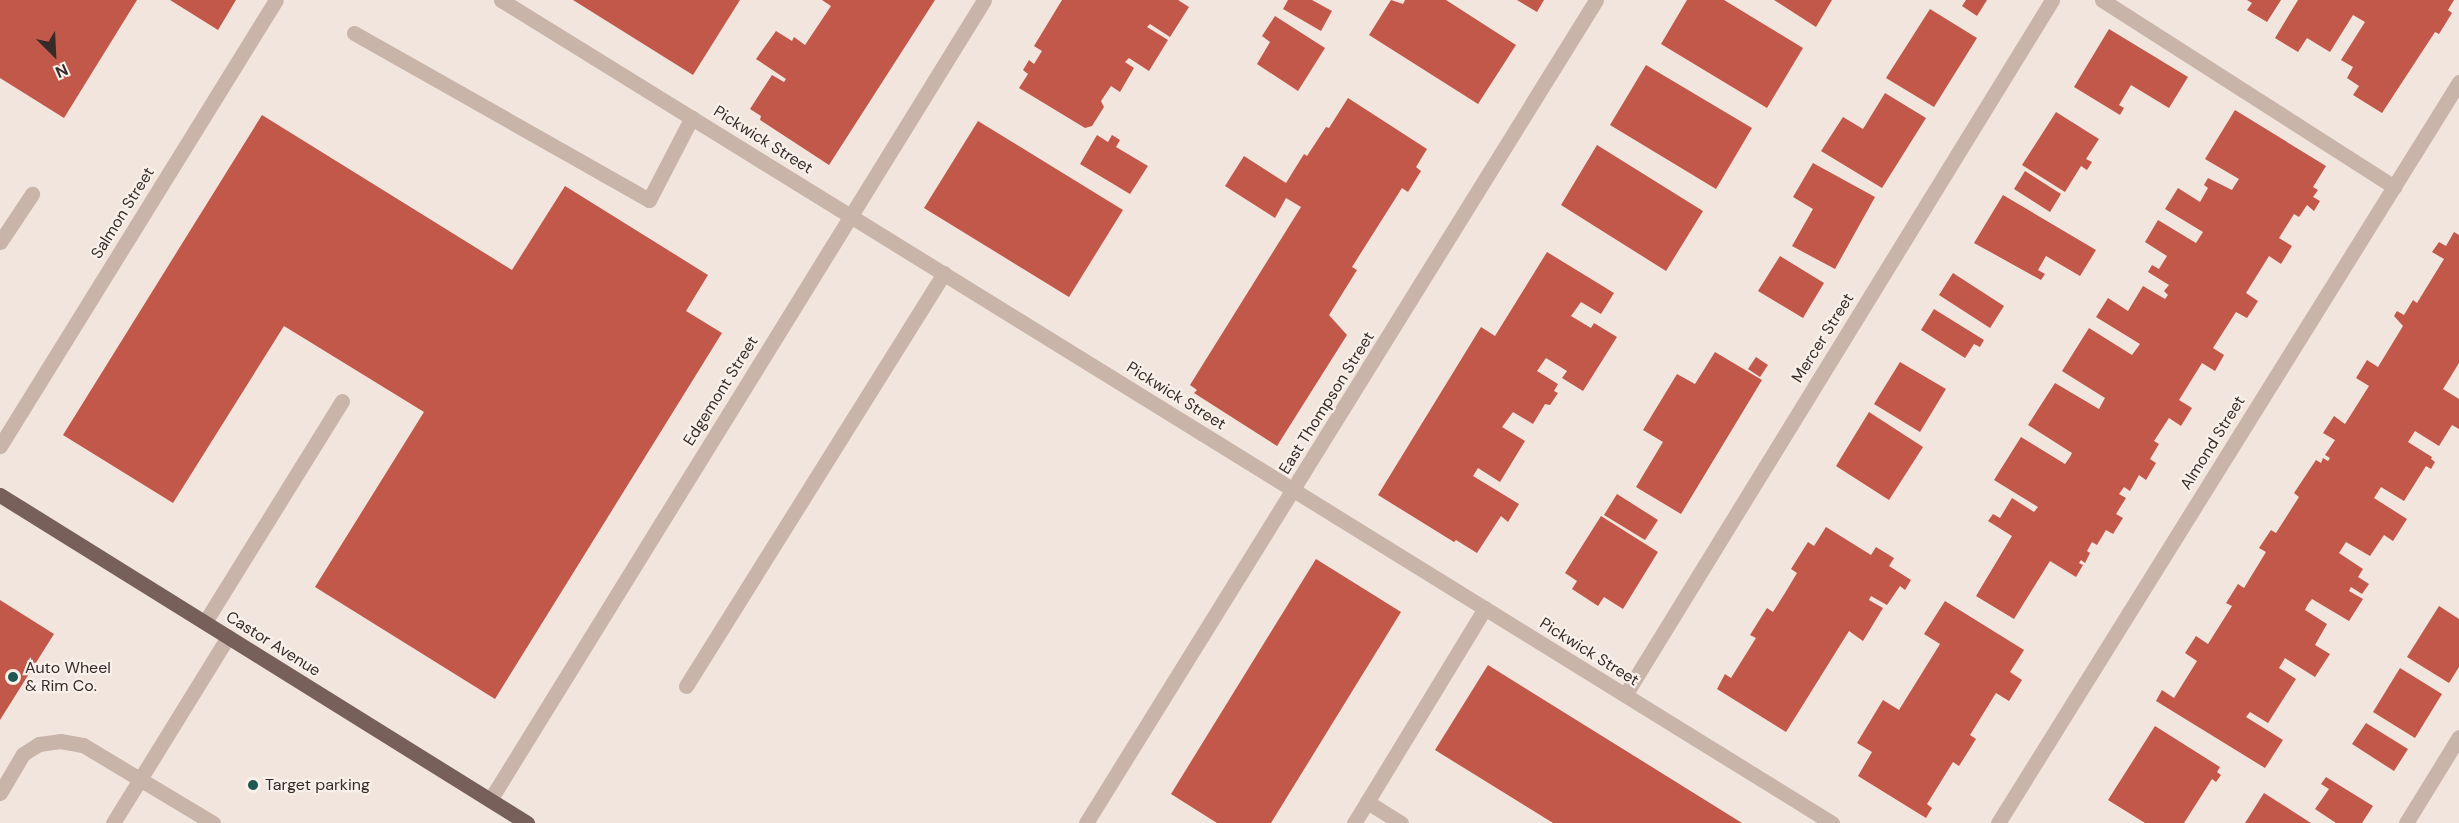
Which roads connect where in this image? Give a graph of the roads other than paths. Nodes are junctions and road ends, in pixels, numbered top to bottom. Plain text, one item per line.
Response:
1 (276, 0) edge
2 (501, 0) edge
3 (984, 0) edge
4 (1596, 0) edge
5 (2052, 0) edge
6 (2102, 0) edge
7 (354, 33) dead end
8 (2459, 82) edge
9 (692, 117) junction
10 (2394, 187) junction
11 (32, 194) dead end
12 (851, 215) junction
13 (0, 242) edge
14 (944, 273) junction
15 (342, 401) dead end
16 (0, 446) edge
17 (1294, 490) junction
18 (0, 495) edge
19 (1485, 608) junction
20 (205, 622) junction
21 (228, 637) junction
22 (686, 686) dead end
23 (1625, 695) junction
24 (2459, 737) edge
25 (140, 779) junction
26 (0, 793) edge
27 (490, 800) junction
28 (1367, 802) junction
29 (113, 823) edge
30 (213, 823) edge
31 (526, 823) edge
32 (1086, 823) edge
33 (1354, 823) edge
34 (1401, 823) edge
35 (1832, 823) edge
36 (1998, 823) edge
37 (2406, 823) edge

1 - 16 street, Salmon Street
2 - 9 street, Pickwick Street
3 - 12 street, Edgemont Street
4 - 17 street, East Thompson Street
5 - 23 street, Mercer Street
6 - 10 street
7 - 9 street
8 - 10 street, Almond Street
9 - 12 street, Pickwick Street
10 - 36 street, Almond Street
11 - 13 street
12 - 14 street, Pickwick Street
12 - 27 street, Edgemont Street
14 - 17 street, Pickwick Street
14 - 22 street
15 - 20 street
17 - 19 street, Pickwick Street
17 - 32 street, East Thompson Street
18 - 20 main road, Castor Avenue
19 - 23 street, Pickwick Street
19 - 28 street
20 - 21 main road, Castor Avenue
21 - 25 street
21 - 27 main road, Castor Avenue
23 - 35 street, Pickwick Street
24 - 37 street
25 - 26 street
25 - 29 street
25 - 30 street
27 - 31 main road, Castor Avenue
28 - 33 street
28 - 34 street

